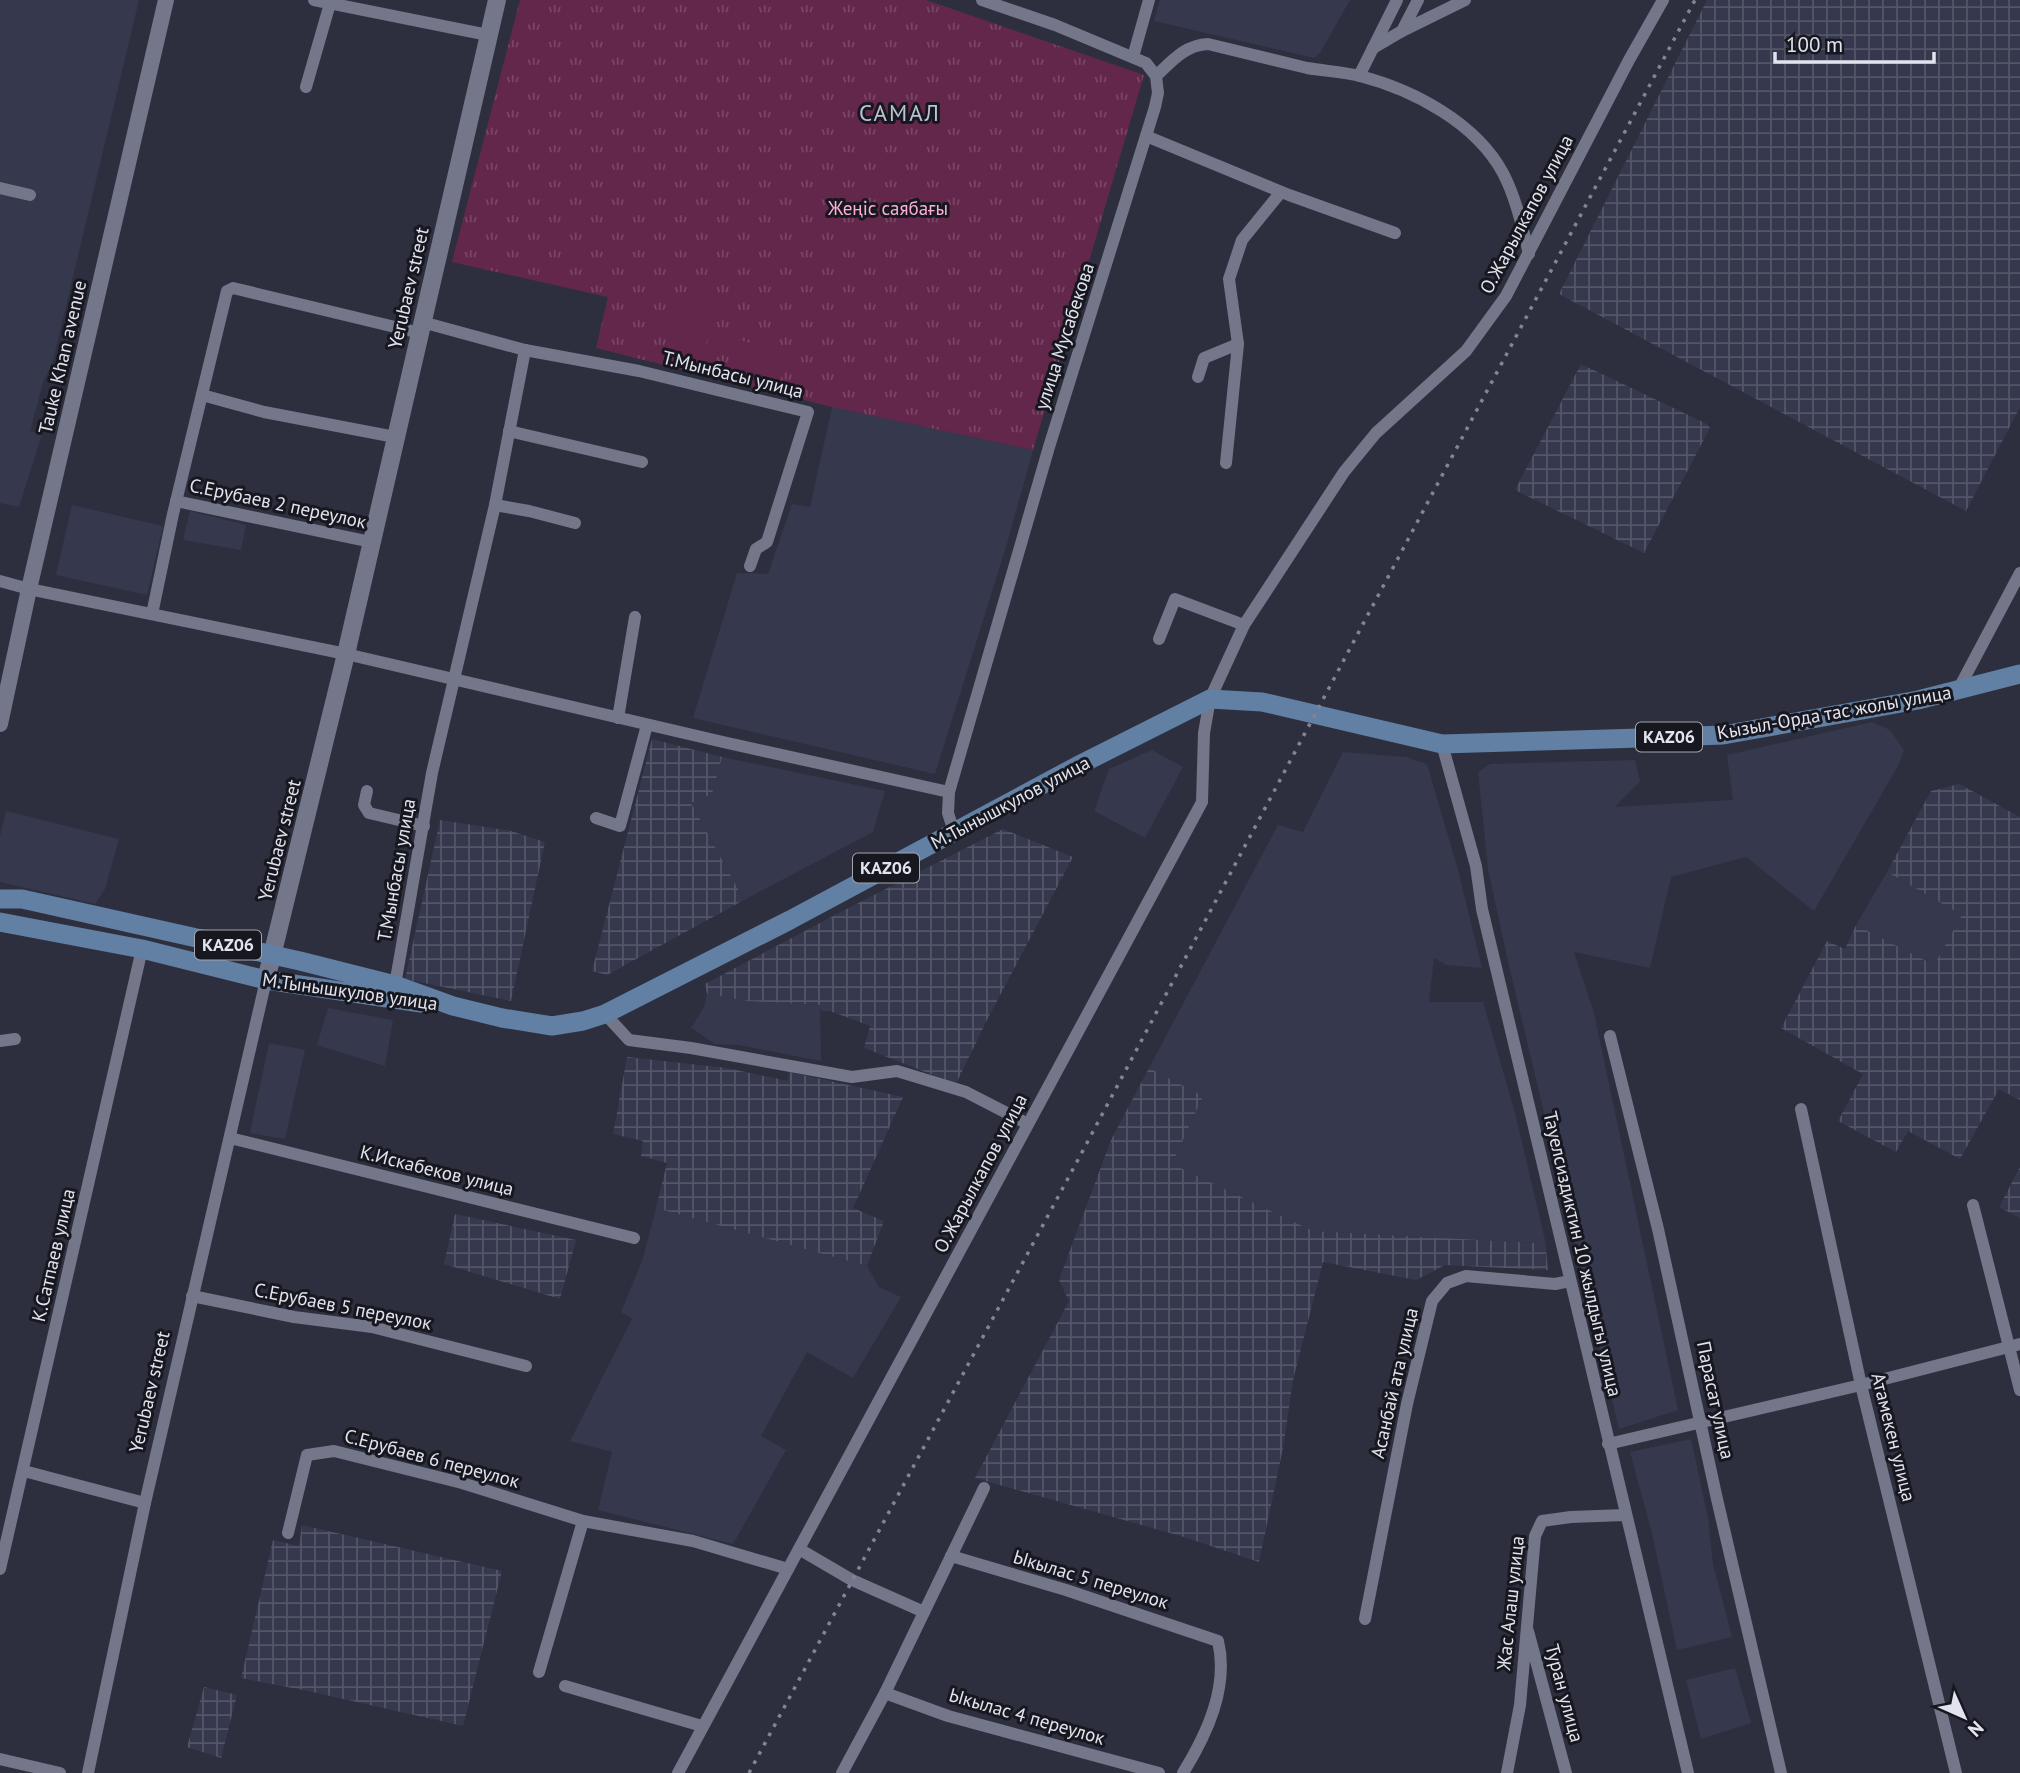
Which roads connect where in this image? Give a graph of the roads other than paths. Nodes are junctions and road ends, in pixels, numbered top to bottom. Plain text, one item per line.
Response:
1 (166, 0) edge
2 (314, 0) edge
3 (497, 0) edge
4 (982, 0) edge
5 (1149, 0) edge
6 (1397, 0) edge
7 (1418, 0) edge
8 (1465, 0) edge
9 (1663, 0) edge
10 (331, 2) edge
11 (1402, 31) junction
12 (488, 35) junction
13 (1373, 48) junction
14 (1133, 57) junction
15 (1156, 76) junction
16 (1359, 76) junction
17 (306, 87) dead end
18 (1146, 136) junction
19 (0, 188) edge
20 (1282, 191) junction
21 (30, 195) dead end
22 (1395, 233) dead end
23 (1529, 254) junction
24 (421, 328) junction
25 (1238, 344) junction
26 (525, 350) junction
27 (1198, 377) dead end
28 (202, 395) junction
29 (509, 431) junction
30 (396, 437) junction
31 (642, 463) dead end
32 (1226, 463) dead end
33 (176, 501) junction
34 (495, 505) junction
35 (575, 523) dead end
36 (371, 542) junction
37 (750, 566) dead end
38 (2020, 573) edge
39 (0, 582) edge
40 (29, 589) junction
41 (152, 614) junction
42 (635, 617) dead end
43 (1244, 625) junction
44 (1159, 639) dead end
45 (346, 653) junction
46 (2020, 674) edge
47 (455, 680) junction
48 (1958, 690) junction
49 (1210, 699) junction
50 (618, 718) junction
51 (0, 724) edge
52 (647, 725) junction
53 (1443, 744) junction
54 (367, 791) dead end
55 (949, 792) junction
56 (596, 818) dead end
57 (424, 826) junction
58 (954, 832) junction
59 (0, 899) edge
60 (0, 922) edge
61 (142, 949) junction
62 (272, 955) junction
63 (266, 980) junction
64 (395, 985) junction
65 (453, 1006) junction
66 (605, 1014) junction
67 (1610, 1037) dead end
68 (15, 1039) dead end
69 (0, 1041) edge
70 (1801, 1109) dead end
71 (1028, 1124) junction
72 (230, 1138) junction
73 (1973, 1205) dead end
74 (634, 1238) dead end
75 (1570, 1281) junction
76 (192, 1296) junction
77 (2015, 1345) edge
78 (526, 1366) dead end
79 (1861, 1385) junction
80 (2020, 1390) edge
81 (1700, 1422) junction
82 (1608, 1444) junction
83 (24, 1471) junction
84 (984, 1488) dead end
85 (145, 1503) junction
86 (1625, 1515) junction
87 (583, 1521) junction
88 (288, 1533) dead end
89 (799, 1549) junction
90 (951, 1556) junction
91 (0, 1569) edge
92 (788, 1569) junction
93 (924, 1612) junction
94 (1365, 1619) dead end
95 (1526, 1622) junction
96 (539, 1672) dead end
97 (565, 1686) dead end
98 (885, 1693) junction
99 (702, 1726) junction
100 (0, 1759) edge
101 (60, 1773) edge
102 (88, 1773) edge
103 (678, 1773) edge
104 (842, 1773) edge
105 (1159, 1773) edge
106 (1183, 1773) edge
107 (1507, 1773) edge
108 (1566, 1773) edge
109 (1688, 1773) edge
110 (1780, 1773) edge
111 (1956, 1773) edge

1 - 40 street, Tauke Khan avenue
2 - 10 street
3 - 12 main road, Yerubaev street
4 - 14 street
5 - 14 street
6 - 13 street
7 - 11 street
8 - 11 street
9 - 23 street, О.Жарылкапов улица
10 - 12 street
10 - 17 street
11 - 13 street
12 - 24 main road, Yerubaev street
13 - 16 street
14 - 15 street
15 - 16 street
15 - 18 street, улица Мусабекова
16 - 23 street
18 - 20 street
18 - 55 street, улица Мусабекова
19 - 21 street
20 - 22 street
20 - 25 street
23 - 43 street, О.Жарылкапов улица
24 - 26 street, Т.Мынбасы улица
24 - 28 street, Т.Мынбасы улица
24 - 30 main road, Yerubaev street
25 - 27 street
25 - 32 street
26 - 29 street, Т.Мынбасы улица
26 - 37 street, Т.Мынбасы улица
28 - 30 street
28 - 33 street
29 - 31 street
29 - 34 street, Т.Мынбасы улица
30 - 36 main road, Yerubaev street
33 - 36 street, С.Ерубаев 2 переулок
33 - 41 street
34 - 35 street
34 - 47 street, Т.Мынбасы улица
36 - 45 main road, Yerubaev street
38 - 48 street
39 - 40 street
40 - 41 street
40 - 51 street, Tauke Khan avenue
41 - 45 street
42 - 50 street
43 - 44 street
43 - 49 street, О.Жарылкапов улица
45 - 47 street
45 - 62 main road, Yerubaev street
46 - 48 main road, Кызыл-Орда тас жолы улица / KАZ06
47 - 50 street
47 - 57 street, Т.Мынбасы улица
48 - 53 main road, Кызыл-Орда тас жолы улица / KАZ06
49 - 53 main road, Кызыл-Орда тас жолы улица / KАZ06
49 - 58 main road, М.Тынышкулов улица / KАZ06
49 - 71 street, О.Жарылкапов улица
50 - 52 street
52 - 55 street
52 - 56 street
53 - 75 street, Тауелсиздиктин 10 жылдыгы улица
54 - 57 street
55 - 58 street
57 - 64 street, Т.Мынбасы улица
58 - 66 main road, М.Тынышкулов улица / KАZ06
59 - 62 main road, М.Тынышкулов улица / KАZ06
60 - 61 main road, М.Тынышкулов улица / KАZ06
61 - 63 main road, М.Тынышкулов улица / KАZ06
61 - 83 street, К.Сатпаев улица
62 - 63 main road, Yerubaev street
62 - 64 main road, М.Тынышкулов улица / KАZ06
63 - 65 main road, М.Тынышкулов улица / KАZ06
63 - 72 street, Yerubaev street
64 - 65 main road, М.Тынышкулов улица / KАZ06
65 - 66 main road, М.Тынышкулов улица / KАZ06
66 - 71 street
67 - 81 street, Парасат улица
68 - 69 street
70 - 79 street, Атамекен улица
71 - 89 street, О.Жарылкапов улица
72 - 74 street, К.Искабеков улица
72 - 76 street, Yerubaev street
73 - 77 street
75 - 82 street, Тауелсиздиктин 10 жылдыгы улица
75 - 94 street, Асанбай ата улица
76 - 78 street, С.Ерубаев 5 переулок
76 - 85 street, Yerubaev street
77 - 79 street
77 - 80 street
79 - 81 street
79 - 111 street, Атамекен улица
81 - 82 street
81 - 110 street, Парасат улица
82 - 86 street, Тауелсиздиктин 10 жылдыгы улица
83 - 85 street
83 - 91 street, К.Сатпаев улица
84 - 90 street
85 - 102 street, Yerubaev street
86 - 95 street, Жас Алаш улица
86 - 109 street, Тауелсиздиктин 10 жылдыгы улица
87 - 88 street, С.Ерубаев 6 переулок
87 - 92 street, С.Ерубаев 6 переулок
87 - 96 street
89 - 92 street, О.Жарылкапов улица
89 - 93 street
90 - 93 street
90 - 106 street, Ыкылас 5 переулок
92 - 99 street, О.Жарылкапов улица
93 - 98 street
95 - 107 street, Жас Алаш улица
95 - 108 street, Туран улица
97 - 99 street
98 - 104 street
98 - 105 street, Ыкылас 4 переулок
99 - 103 street, О.Жарылкапов улица
100 - 101 street

